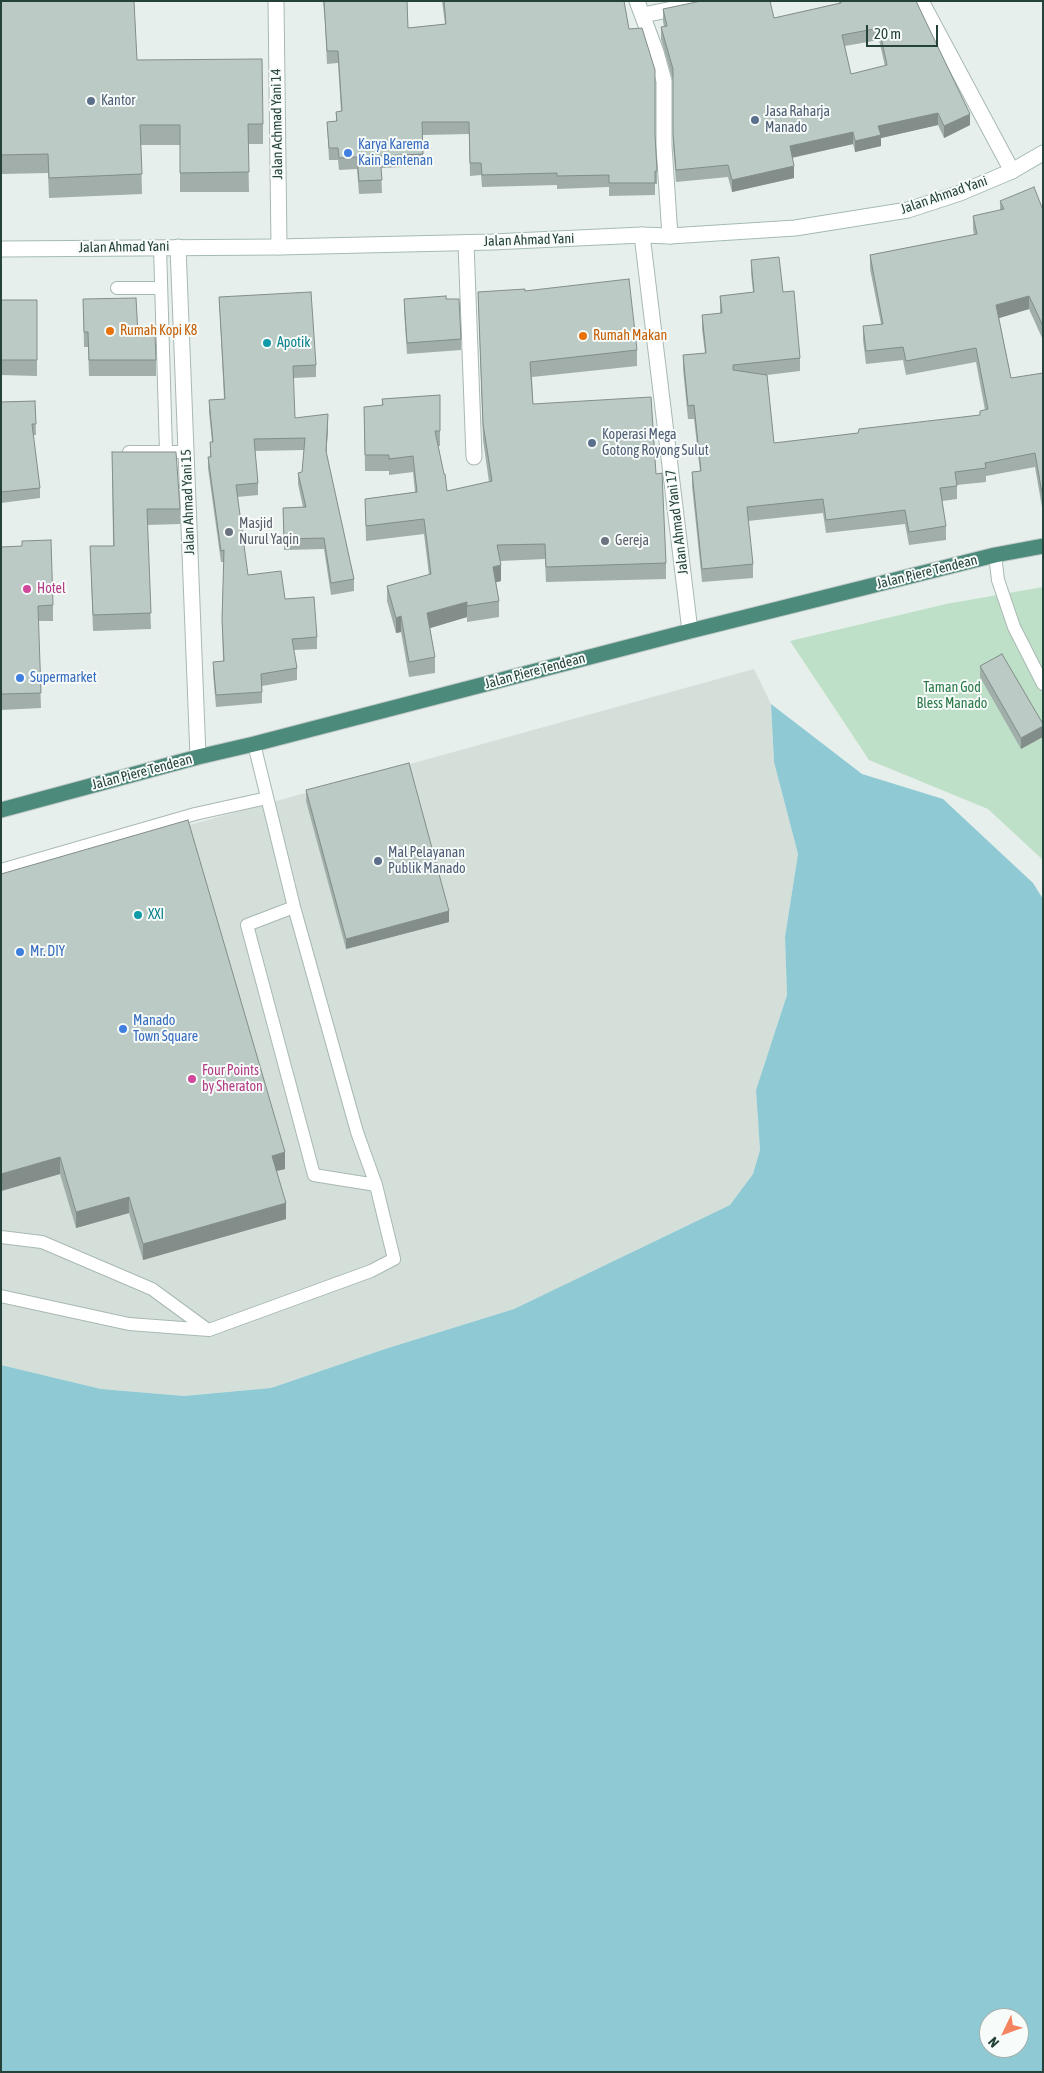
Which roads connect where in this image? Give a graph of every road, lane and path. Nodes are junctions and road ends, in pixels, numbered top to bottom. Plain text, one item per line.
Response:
1 (276, 1) edge
2 (713, 1) edge
3 (921, 1) edge
4 (640, 8) edge
5 (1043, 153) edge
6 (1012, 171) junction
7 (642, 235) junction
8 (670, 236) junction
9 (466, 243) junction
10 (160, 247) junction
11 (178, 247) junction
12 (279, 247) junction
13 (1, 249) edge
14 (117, 288) dead end
15 (161, 288) junction
16 (184, 401) junction
17 (164, 402) junction
18 (116, 452) edge
19 (166, 452) junction
20 (186, 452) junction
21 (474, 457) dead end
22 (1043, 546) edge
23 (995, 555) junction
24 (690, 631) junction
25 (1043, 684) edge
26 (254, 744) junction
27 (198, 757) junction
28 (267, 798) junction
29 (28, 803) junction
30 (1, 805) edge
31 (1, 810) edge
32 (1, 870) edge
33 (294, 907) junction
34 (376, 1185) junction
35 (1, 1237) edge
36 (1, 1296) edge
37 (209, 1330) junction

1 - 12 street, Jalan Achmad Yani 14
2 - 4 street
3 - 6 street
4 - 8 street
5 - 6 street, Jalan Ahmad Yani
6 - 8 street, Jalan Ahmad Yani
7 - 8 street, Jalan Ahmad Yani
7 - 9 street, Jalan Ahmad Yani
7 - 24 street, Jalan Ahmad Yani 17
9 - 12 street, Jalan Ahmad Yani
9 - 21 street
10 - 11 street, Jalan Ahmad Yani
10 - 13 street, Jalan Ahmad Yani
10 - 15 lane
11 - 12 street, Jalan Ahmad Yani
11 - 16 street, Jalan Ahmad Yani 15
14 - 15 lane
15 - 17 lane
16 - 17 lane
16 - 20 street, Jalan Ahmad Yani 15
17 - 19 lane
18 - 19 lane
19 - 20 lane
20 - 27 street, Jalan Ahmad Yani 15
22 - 23 highway, Jalan Piere Tendean
23 - 24 highway, Jalan Piere Tendean
23 - 25 lane
24 - 26 highway, Jalan Piere Tendean
26 - 27 highway, Jalan Piere Tendean
26 - 28 lane
27 - 29 highway, Jalan Piere Tendean
28 - 32 lane
28 - 33 lane
29 - 30 highway, Jalan Piere Tendean
29 - 31 highway, Jalan Piere Tendean
33 - 34 lane
33 - 34 lane
34 - 37 lane
35 - 37 lane
36 - 37 lane

